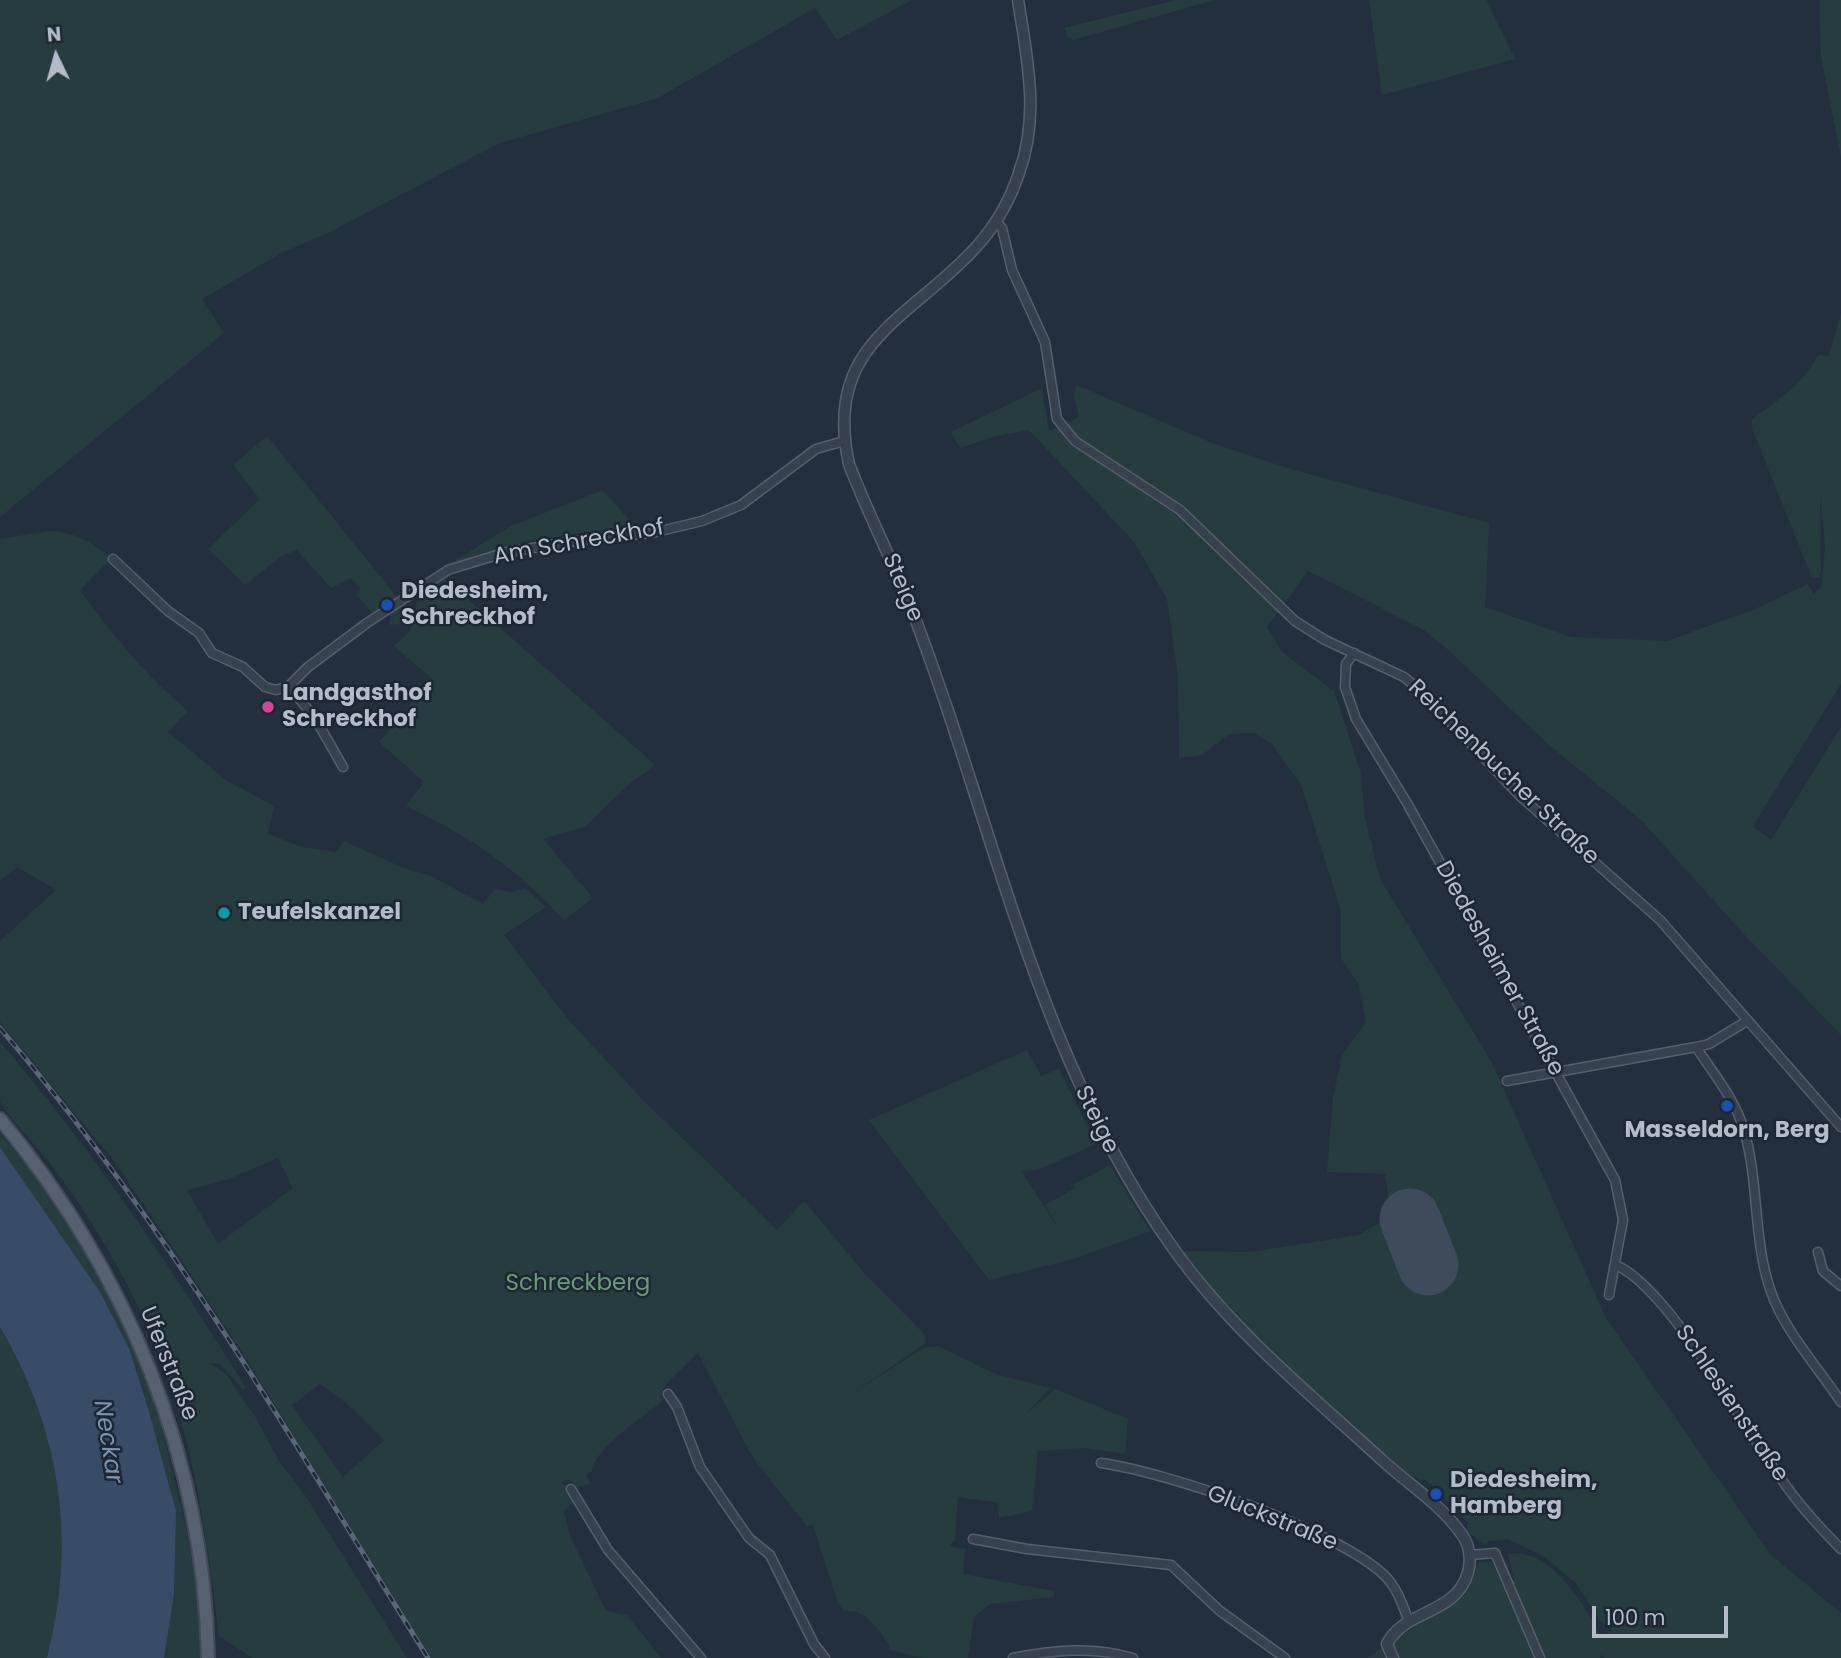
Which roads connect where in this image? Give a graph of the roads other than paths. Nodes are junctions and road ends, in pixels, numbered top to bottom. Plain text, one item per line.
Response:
1 (1017, 0) edge
2 (996, 222) junction
3 (844, 441) junction
4 (113, 559) dead end
5 (1354, 653) junction
6 (289, 686) junction
7 (343, 767) dead end
8 (1746, 1021) junction
9 (1696, 1047) junction
10 (1556, 1072) junction
11 (1507, 1081) dead end
12 (0, 1119) edge
13 (1841, 1127) edge
14 (1818, 1252) dead end
15 (1616, 1265) junction
16 (1841, 1286) edge
17 (1609, 1295) dead end
18 (668, 1394) dead end
19 (1841, 1402) edge
20 (1101, 1463) dead end
21 (571, 1489) dead end
22 (973, 1539) dead end
23 (1841, 1549) edge
24 (1470, 1555) junction
25 (1409, 1622) junction
26 (208, 1658) edge
27 (701, 1658) edge
28 (825, 1658) edge
29 (1013, 1658) edge
30 (1133, 1658) edge
31 (1285, 1658) edge
32 (1393, 1658) edge
33 (1540, 1658) edge

1 - 2 street, Steige
2 - 3 street, Steige
2 - 5 street, Reichenbucher Straße
3 - 6 street, Am Schreckhof
3 - 24 street, Steige
4 - 6 street
5 - 8 street, Reichenbucher Straße
5 - 10 street, Diedesheimer Straße
6 - 7 street
8 - 9 street
8 - 13 street, Reichenbucher Straße
9 - 10 street
9 - 19 street
10 - 11 street
10 - 15 street, Diedesheimer Straße
12 - 26 main road, Uferstraße
14 - 16 street
15 - 17 street, Diedesheimer Straße
15 - 23 street, Schlesienstraße
18 - 28 street
20 - 25 street, Gluckstraße
21 - 27 street
22 - 31 street
24 - 25 street
24 - 33 street
25 - 32 street
29 - 30 street

